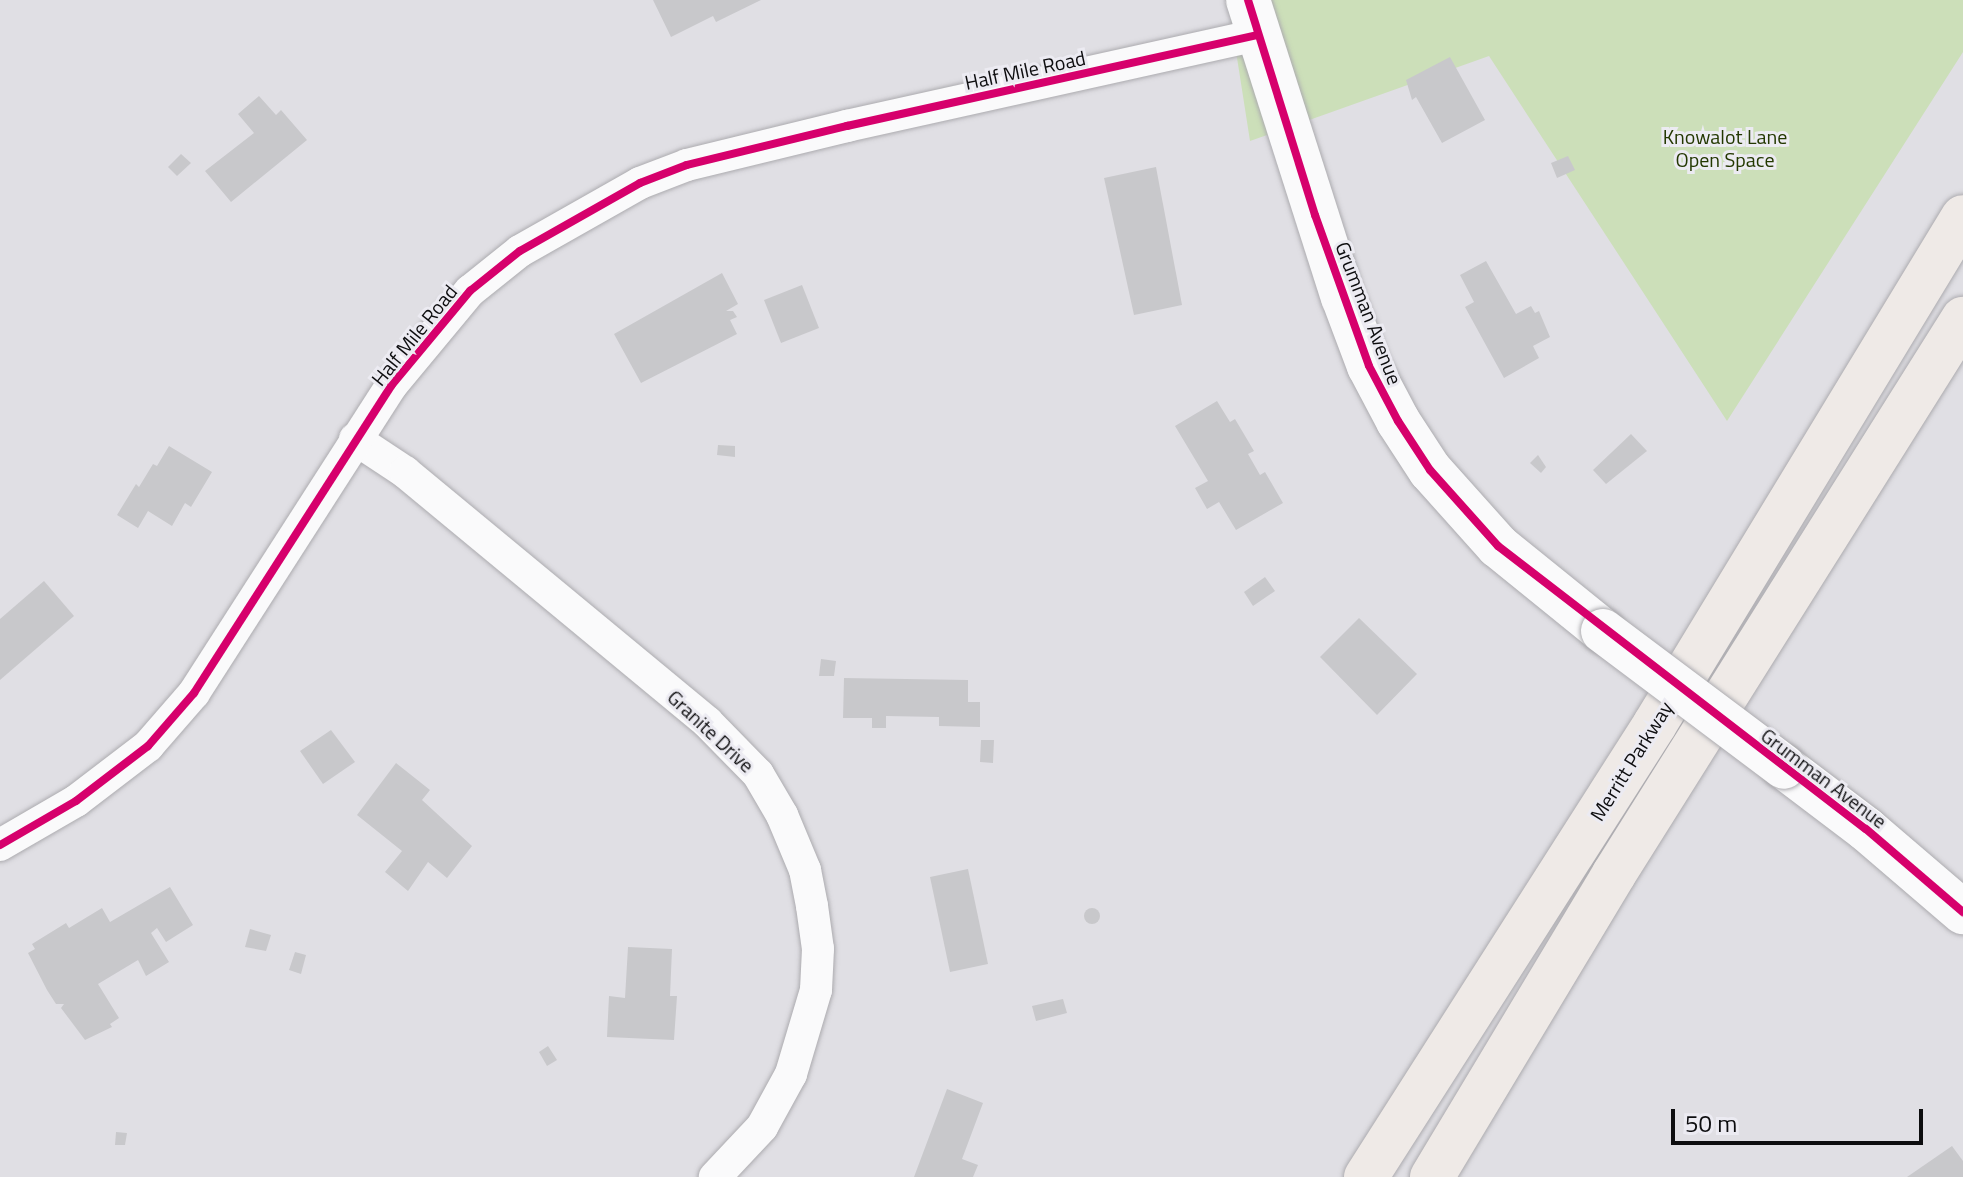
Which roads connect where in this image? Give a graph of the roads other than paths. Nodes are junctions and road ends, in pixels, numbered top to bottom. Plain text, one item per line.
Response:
1 (1253, 17) edge
2 (1963, 217) edge
3 (1963, 319) edge
4 (355, 439) junction
5 (0, 845) edge
6 (1963, 912) edge
7 (715, 1177) edge
8 (1366, 1177) edge
9 (1432, 1177) edge

1 - 4 street, Half Mile Road
1 - 6 street, Grumman Avenue, bridge
2 - 8 highway, Merritt Parkway
3 - 9 highway
4 - 5 street, Half Mile Road
4 - 7 street, Granite Drive

